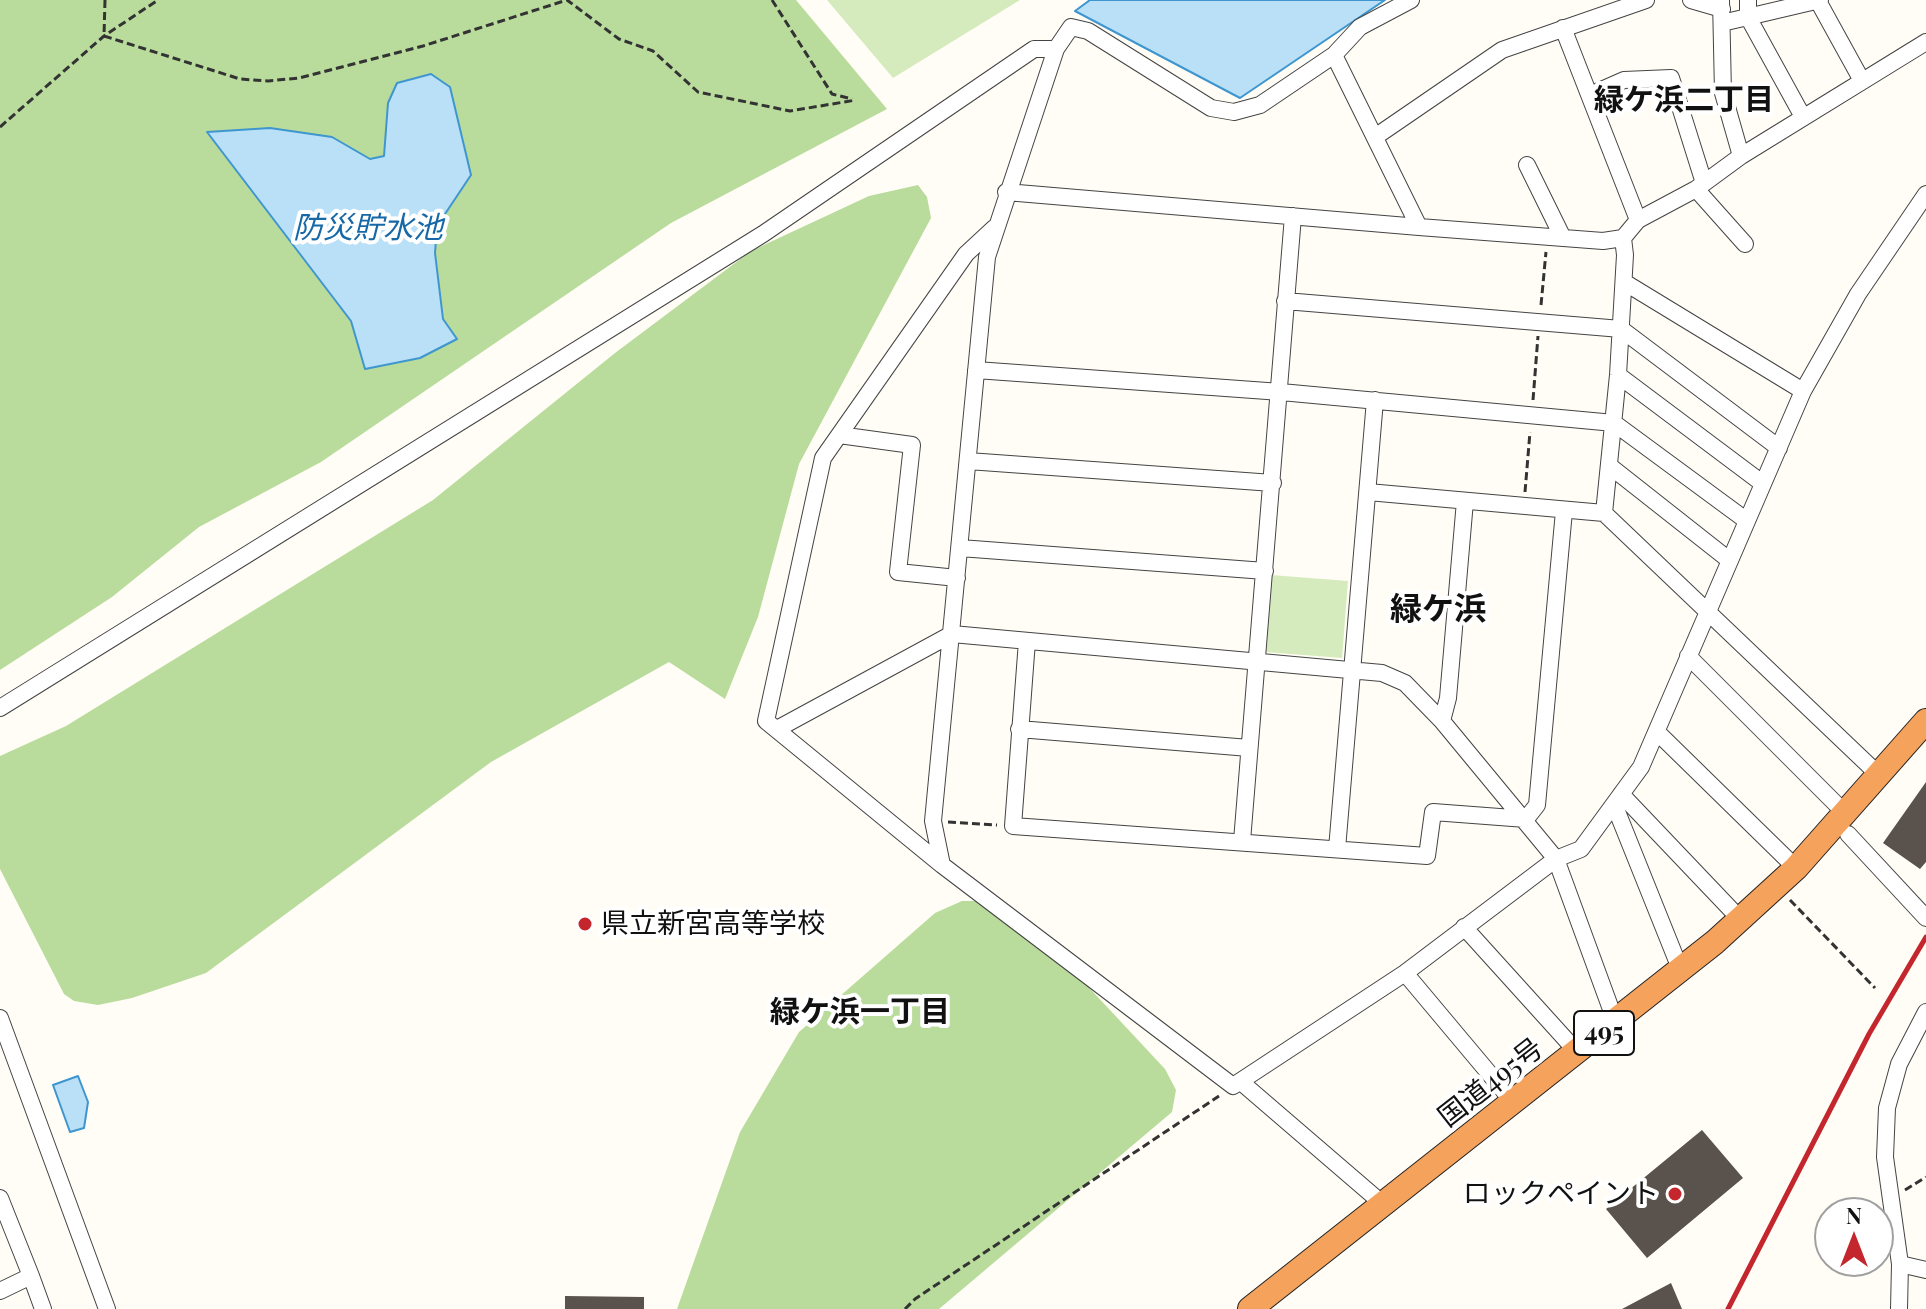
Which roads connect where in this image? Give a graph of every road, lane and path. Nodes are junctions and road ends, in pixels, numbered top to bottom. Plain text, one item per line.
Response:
1 (105, 0) edge
2 (158, 0) edge
3 (772, 0) edge
4 (1411, 0) edge
5 (1646, 0) edge
6 (1691, 0) edge
7 (1819, 0) edge
8 (1774, 6) edge
9 (1748, 8) edge
10 (1722, 11) edge
11 (1563, 28) junction
12 (104, 36) junction
13 (1926, 42) edge
14 (1056, 49) junction
15 (1334, 55) junction
16 (1861, 79) junction
17 (1590, 95) junction
18 (1803, 117) junction
19 (0, 127) edge
20 (1375, 137) junction
21 (1741, 156) junction
22 (1527, 165) dead end
23 (1700, 186) junction
24 (1006, 192) junction
25 (1926, 194) edge
26 (1293, 216) junction
27 (1638, 220) junction
28 (996, 227) junction
29 (1419, 227) junction
30 (1555, 237) junction
31 (1623, 238) junction
32 (1745, 244) dead end
33 (1624, 282) junction
34 (1285, 301) junction
35 (1539, 322) junction
36 (1621, 329) junction
37 (976, 370) junction
38 (1618, 375) junction
39 (1803, 391) junction
40 (1281, 392) junction
41 (1375, 400) junction
42 (1532, 416) junction
43 (1614, 423) junction
44 (839, 435) junction
45 (1779, 448) junction
46 (968, 461) junction
47 (1611, 467) junction
48 (1273, 483) junction
49 (1762, 483) junction
50 (1368, 492) junction
51 (1465, 501) junction
52 (1524, 506) junction
53 (1564, 511) junction
54 (1604, 513) junction
55 (1747, 521) junction
56 (960, 548) junction
57 (1729, 560) junction
58 (1265, 571) junction
59 (957, 578) junction
60 (1708, 610) junction
61 (952, 634) junction
62 (1027, 641) junction
63 (1688, 656) junction
64 (1257, 659) junction
65 (1351, 667) junction
66 (0, 708) edge
67 (1442, 721) junction
68 (1926, 721) edge
69 (777, 729) junction
70 (1019, 729) junction
71 (1657, 732) junction
72 (1249, 748) junction
73 (1880, 776) junction
74 (1618, 799) junction
75 (1526, 819) junction
76 (933, 821) junction
77 (1847, 824) junction
78 (1013, 826) junction
79 (1242, 841) junction
80 (1337, 849) junction
81 (1556, 859) junction
82 (942, 865) junction
83 (1796, 868) junction
84 (1777, 885) junction
85 (1926, 918) edge
86 (1740, 919) junction
87 (1464, 927) junction
88 (1681, 971) junction
89 (1405, 973) junction
90 (1875, 988) dead end
91 (1926, 1012) edge
92 (0, 1018) edge
93 (1616, 1023) junction
94 (1578, 1053) junction
95 (1237, 1084) junction
96 (1514, 1103) junction
97 (1926, 1177) edge
98 (1890, 1192) junction
99 (0, 1198) edge
100 (1384, 1205) junction
101 (1900, 1264) junction
102 (1926, 1270) edge
103 (31, 1276) junction
104 (0, 1291) edge
105 (43, 1309) edge
106 (107, 1309) edge
107 (905, 1309) edge
108 (1250, 1309) edge
109 (1899, 1309) edge

1 - 12 path
2 - 12 path
3 - 12 path
4 - 15 street
5 - 11 street
6 - 10 street
7 - 8 street
7 - 16 street
8 - 9 street
9 - 10 street
9 - 18 street
10 - 21 street
11 - 17 street
11 - 20 street
12 - 19 path
13 - 16 street
14 - 15 street
14 - 24 street
14 - 66 street
15 - 20 street
16 - 18 street
17 - 23 street
17 - 27 street
18 - 21 street
20 - 29 street
21 - 23 street
22 - 30 street
23 - 27 street
23 - 32 street
24 - 26 street
24 - 28 street
25 - 39 street
26 - 29 street
26 - 34 street
27 - 31 street
28 - 37 street
28 - 44 street
29 - 30 street
30 - 31 street
30 - 35 path
31 - 33 street
33 - 36 street
33 - 39 street
34 - 35 street
34 - 40 street
35 - 36 street
35 - 42 path
36 - 38 street
36 - 45 street
37 - 40 street
37 - 46 street
38 - 43 street
38 - 49 street
39 - 45 street
40 - 41 street
40 - 48 street
41 - 42 street
41 - 50 street
42 - 43 street
42 - 52 path
43 - 47 street
43 - 55 street
44 - 59 street
44 - 69 street
45 - 49 street
46 - 48 street
46 - 56 street
47 - 54 street
47 - 57 street
48 - 58 street
49 - 55 street
50 - 51 street
50 - 65 street
51 - 52 street
51 - 67 street
52 - 53 street
53 - 54 street
53 - 75 street
54 - 60 street
55 - 57 street
56 - 58 street
56 - 59 street
57 - 60 street
58 - 64 street
59 - 61 street
60 - 63 street
60 - 73 street
61 - 62 street
61 - 69 street
61 - 76 street
62 - 64 street
62 - 70 street
63 - 71 street
63 - 77 street
64 - 65 street
64 - 72 street
65 - 67 street
65 - 80 street
67 - 75 street
68 - 73 highway, 国道495号 / 495
69 - 82 street
70 - 72 street
70 - 78 street
71 - 74 street
71 - 83 street
72 - 79 street
73 - 77 highway, 国道495号 / 495
74 - 81 street
74 - 86 street
74 - 88 street
75 - 80 street
75 - 81 street
76 - 78 path
76 - 82 street
77 - 83 highway, 国道495号 / 495
77 - 85 street
78 - 79 street
79 - 80 street
81 - 87 street
81 - 93 street
82 - 95 street
83 - 84 highway, 国道495号 / 495
84 - 86 highway, 国道495号 / 495
84 - 90 path
86 - 88 highway, 国道495号 / 495
87 - 89 street
87 - 94 street
88 - 93 highway, 国道495号 / 495
89 - 95 street
89 - 96 street
91 - 98 street
92 - 106 street
93 - 94 highway, 国道495号 / 495
94 - 96 highway, 国道495号 / 495
95 - 100 street
95 - 107 path
96 - 100 highway, 国道495号 / 495
97 - 98 path
98 - 101 street
99 - 103 street
100 - 108 highway, 国道495号 / 495
101 - 102 street
101 - 109 street
103 - 104 street
103 - 105 street

